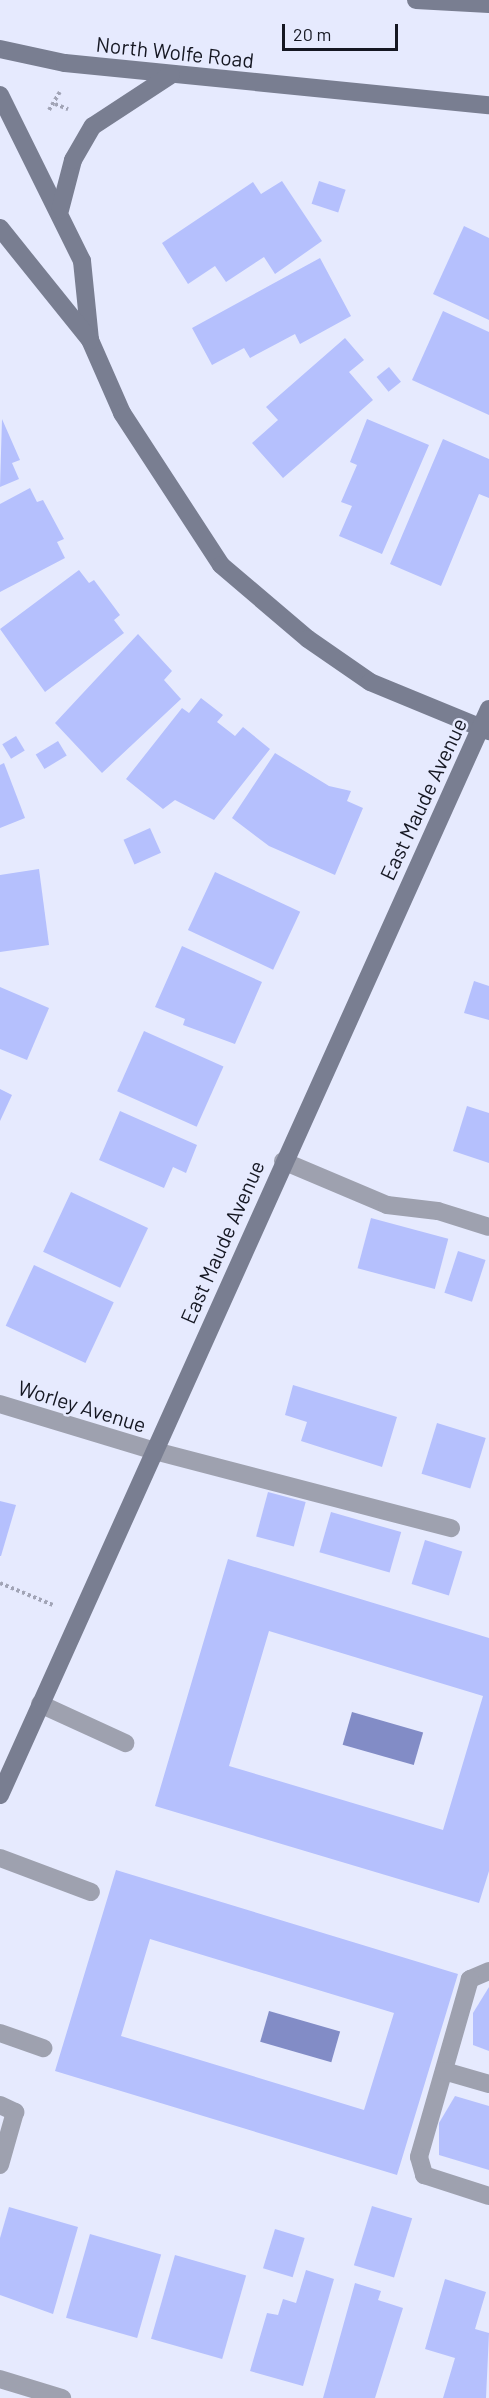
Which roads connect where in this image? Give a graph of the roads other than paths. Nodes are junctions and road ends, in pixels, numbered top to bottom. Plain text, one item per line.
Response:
1 (416, 0) edge
2 (489, 4) edge
3 (0, 49) edge
4 (171, 75) junction
5 (0, 95) edge
6 (489, 105) edge
7 (60, 210) junction
8 (0, 228) edge
9 (90, 340) junction
10 (489, 709) edge
11 (485, 729) edge
12 (283, 1161) junction
13 (489, 1227) edge
14 (0, 1404) edge
15 (152, 1450) junction
16 (451, 1528) dead end
17 (40, 1704) junction
18 (125, 1743) dead end
19 (0, 1795) edge
20 (0, 1858) edge
21 (91, 1892) dead end
22 (489, 1971) edge
23 (0, 2033) edge
24 (43, 2048) dead end
25 (444, 2071) junction
26 (489, 2084) edge
27 (0, 2105) edge
28 (0, 2165) edge
29 (489, 2196) edge
30 (0, 2379) edge
31 (62, 2398) edge

1 - 2 main road
3 - 4 main road, North Wolfe Road
4 - 6 main road, North Wolfe Road
4 - 7 main road
5 - 7 main road
7 - 9 main road
8 - 9 main road
9 - 11 main road
10 - 11 main road, East Maude Avenue
11 - 12 main road, East Maude Avenue
12 - 13 street
12 - 15 main road, East Maude Avenue
14 - 15 street, Worley Avenue
15 - 16 street, Worley Avenue
15 - 17 main road, East Maude Avenue
17 - 18 street
17 - 19 main road, East Maude Avenue
20 - 21 street
22 - 25 street
23 - 24 street
25 - 26 street
25 - 29 street
27 - 28 street
30 - 31 street

